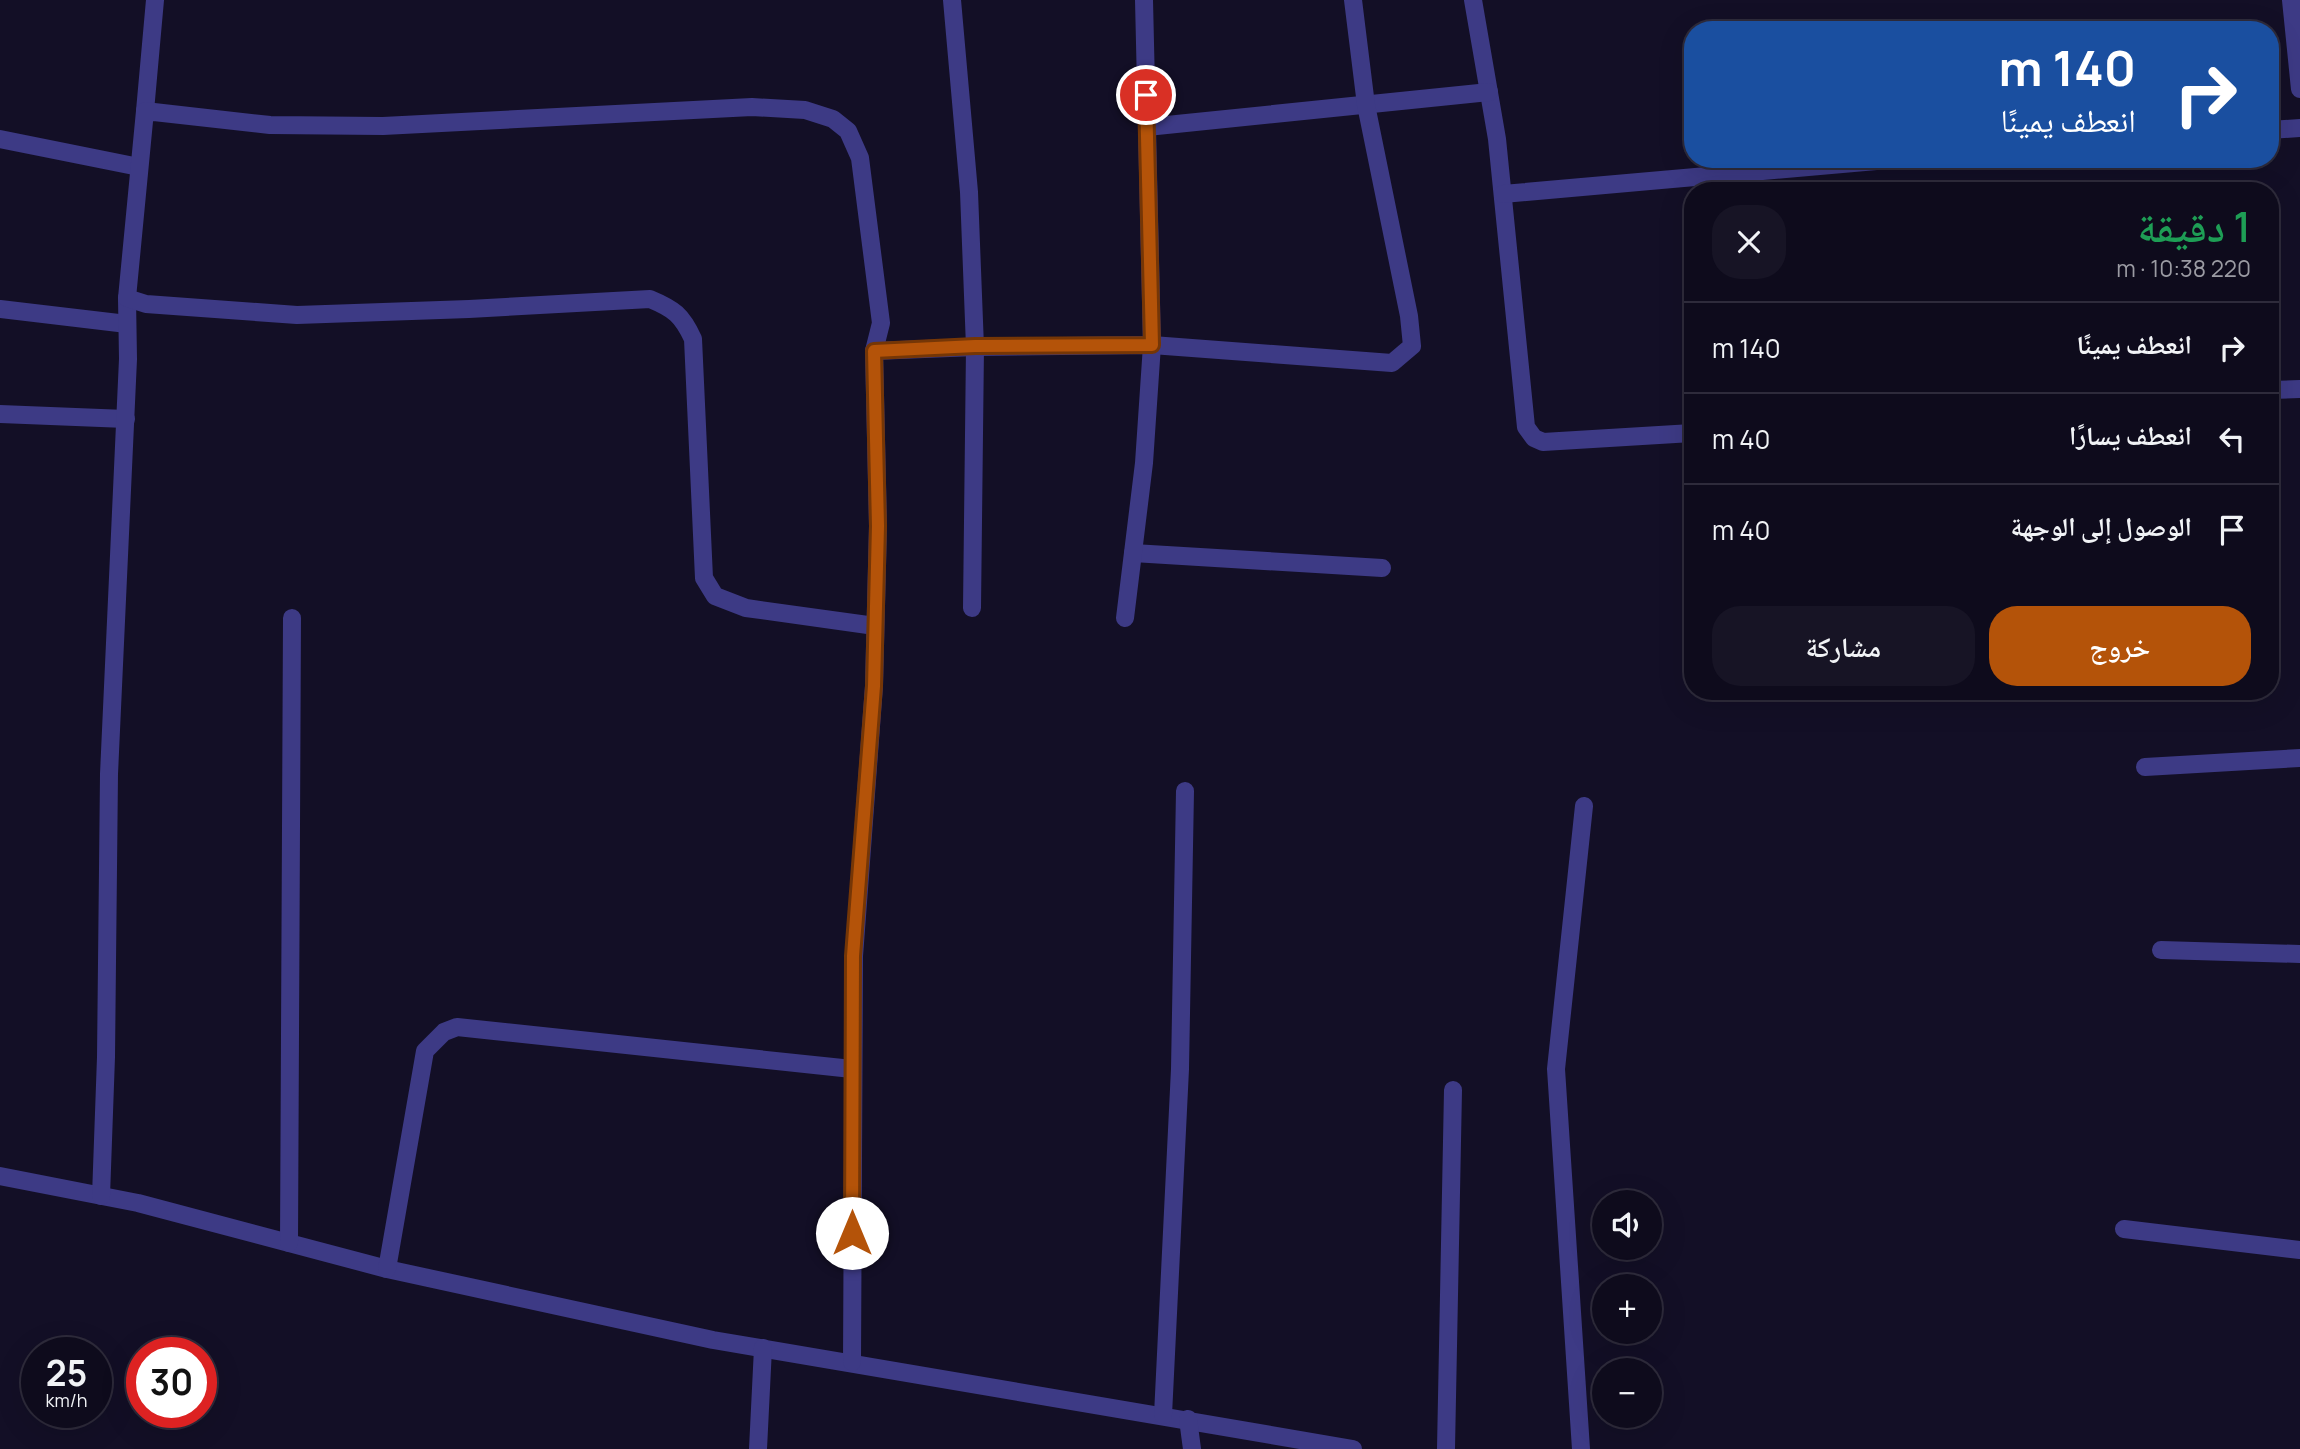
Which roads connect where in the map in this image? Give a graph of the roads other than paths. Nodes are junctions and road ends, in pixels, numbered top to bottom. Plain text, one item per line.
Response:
1 (155, 0) edge
2 (952, 0) edge
3 (1144, 0) edge
4 (1353, 0) edge
5 (1473, 0) edge
6 (2291, 0) edge
7 (2300, 89) edge
8 (1489, 92) junction
9 (1366, 105) junction
10 (145, 111) junction
11 (1147, 127) junction
12 (2300, 128) edge
13 (2279, 129) edge
14 (0, 139) edge
15 (139, 167) junction
16 (1797, 168) edge
17 (1503, 194) junction
18 (127, 298) junction
19 (0, 309) edge
20 (127, 324) junction
21 (1152, 345) junction
22 (975, 346) junction
23 (874, 351) junction
24 (2279, 390) edge
25 (2300, 390) edge
26 (0, 414) edge
27 (126, 419) junction
28 (1684, 433) edge
29 (1133, 553) junction
30 (1382, 568) dead end
31 (972, 608) dead end
32 (292, 618) dead end
33 (1125, 618) dead end
34 (875, 626) junction
35 (2300, 758) edge
36 (2145, 767) dead end
37 (1185, 791) dead end
38 (1584, 806) dead end
39 (2161, 950) dead end
40 (2300, 954) edge
41 (852, 1069) junction
42 (1453, 1090) dead end
43 (0, 1176) edge
44 (101, 1196) junction
45 (2124, 1229) dead end
46 (289, 1243) junction
47 (2300, 1250) edge
48 (387, 1269) junction
49 (763, 1348) junction
50 (852, 1362) junction
51 (1163, 1415) junction
52 (1188, 1419) junction
53 (758, 1449) edge
54 (1192, 1449) edge
55 (1353, 1449) edge
56 (1446, 1449) edge
57 (1581, 1449) edge

1 - 10 street
2 - 22 street
3 - 11 street
4 - 9 street
5 - 8 street
6 - 7 street
8 - 9 street
8 - 17 street
9 - 11 street
9 - 21 street
10 - 15 street
10 - 23 street
11 - 21 street
12 - 13 street
14 - 15 street
15 - 18 street
16 - 17 street
17 - 28 street
18 - 20 street
18 - 34 street
19 - 20 street
20 - 27 street
21 - 22 street
21 - 29 street
22 - 23 street
22 - 31 street
23 - 34 street
24 - 25 street
26 - 27 street
27 - 44 street
29 - 30 street
29 - 33 street
32 - 46 street
34 - 41 street
35 - 36 street
37 - 51 street
38 - 57 street
39 - 40 street
41 - 48 street
41 - 50 street
42 - 56 street
43 - 44 street
44 - 46 street
45 - 47 street
46 - 48 street
48 - 49 street
49 - 50 street
49 - 53 street
50 - 51 street
51 - 52 street
52 - 54 street
52 - 55 street

